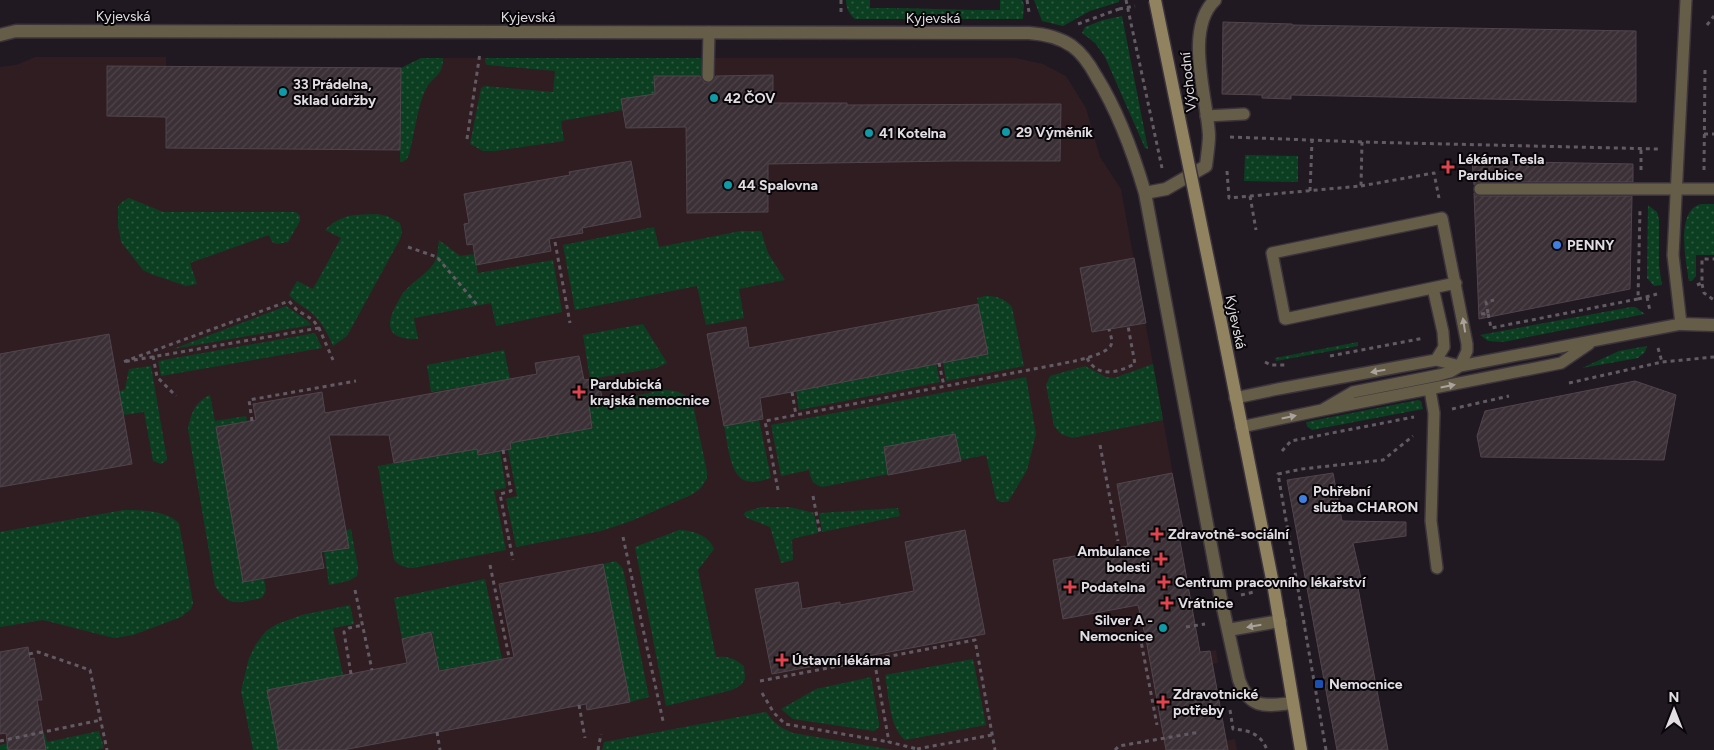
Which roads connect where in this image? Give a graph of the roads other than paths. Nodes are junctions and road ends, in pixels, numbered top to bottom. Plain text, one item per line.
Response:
1 (1155, 0) edge
2 (1215, 0) edge
3 (1686, 0) edge
4 (709, 32) junction
5 (0, 35) edge
6 (708, 76) dead end
7 (1244, 114) dead end
8 (1206, 116) junction
9 (1480, 189) dead end
10 (1709, 189) edge
11 (1677, 190) junction
12 (1145, 193) junction
13 (1456, 283) junction
14 (1433, 288) junction
15 (1681, 324) junction
16 (1714, 325) edge
17 (1593, 342) junction
18 (1436, 360) junction
19 (1460, 366) junction
20 (1430, 390) junction
21 (1235, 398) junction
22 (1322, 410) junction
23 (1241, 427) junction
24 (1437, 568) dead end
25 (1280, 621) junction
26 (1228, 630) junction
27 (1293, 703) junction
28 (1301, 750) edge

1 - 21 street, Kyjevská, bridge
2 - 8 street, Východní
3 - 11 lane
4 - 5 street, Kyjevská
4 - 6 lane
4 - 12 street, Kyjevská
7 - 8 lane
8 - 12 street, Východní
9 - 11 lane
10 - 11 lane
11 - 15 lane
12 - 26 street
13 - 14 lane
13 - 14 lane
19 -> 13 lane
14 - 18 lane
15 - 16 street
15 - 17 lane
17 - 19 lane
20 -> 17 lane
18 - 19 lane
18 -> 21 lane
19 - 22 lane
20 - 22 lane
20 - 24 lane
21 - 23 street, Kyjevská
23 -> 22 lane
23 - 25 street, Kyjevská
25 -> 26 street
25 - 27 street, Kyjevská
26 - 27 street
27 - 28 street, Kyjevská

